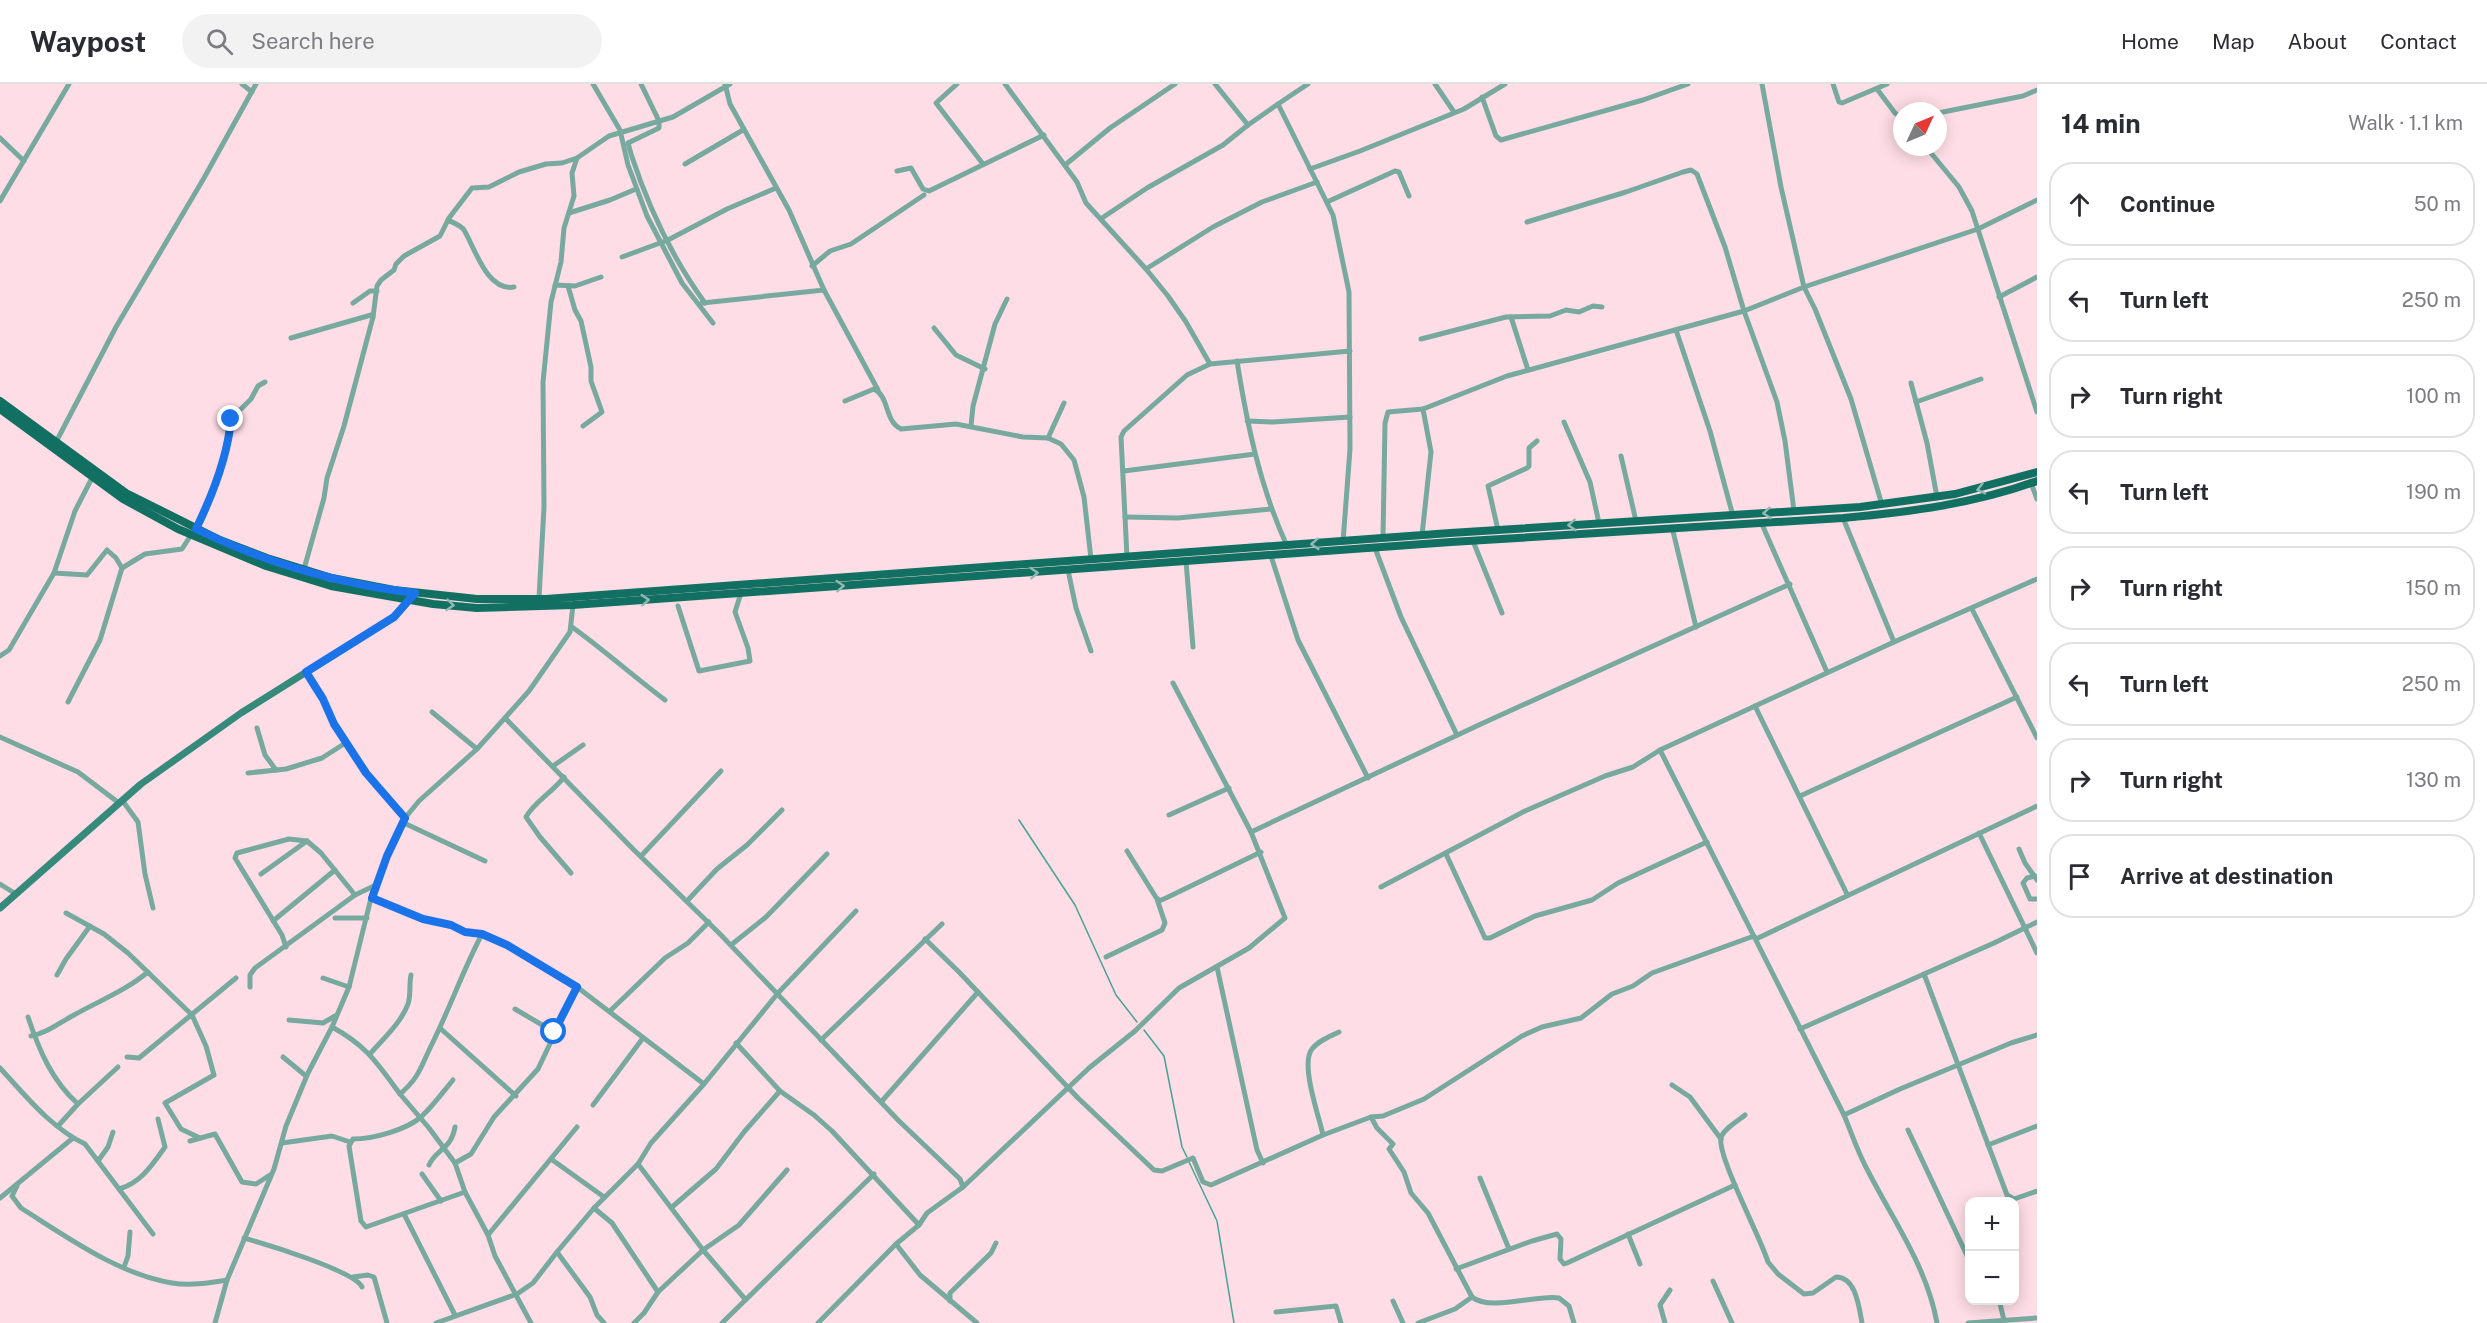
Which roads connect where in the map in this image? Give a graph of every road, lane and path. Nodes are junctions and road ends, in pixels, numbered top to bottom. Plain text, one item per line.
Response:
1 (69, 84) edge
2 (242, 84) edge
3 (256, 84) edge
4 (593, 84) edge
5 (641, 84) edge
6 (957, 84) edge
7 (1005, 84) edge
8 (1174, 84) edge
9 (1215, 84) edge
10 (1295, 84) edge
11 (1308, 84) edge
12 (1435, 84) edge
13 (1505, 84) edge
14 (1688, 84) edge
15 (1762, 84) edge
16 (1833, 84) edge
17 (1887, 84) edge
18 (727, 85) edge
19 (1877, 89) junction
20 (1299, 90) junction
21 (2037, 90) edge
22 (252, 92) junction
23 (1482, 97) junction
24 (1278, 104) junction
25 (1893, 108) edge
26 (1947, 111) edge
27 (1454, 112) junction
28 (659, 121) junction
29 (1248, 125) junction
30 (743, 130) junction
31 (621, 132) junction
32 (1044, 135) junction
33 (0, 138) edge
34 (1933, 156) edge
35 (577, 158) junction
36 (24, 161) junction
37 (685, 164) dead end
38 (983, 164) junction
39 (1065, 165) junction
40 (1310, 169) junction
41 (897, 171) dead end
42 (1317, 183) junction
43 (776, 188) junction
44 (636, 189) junction
45 (924, 195) dead end
46 (1409, 196) dead end
47 (2037, 200) edge
48 (0, 201) edge
49 (1327, 202) junction
50 (569, 213) junction
51 (1102, 218) junction
52 (448, 220) junction
53 (1527, 222) dead end
54 (1978, 229) junction
55 (665, 242) junction
56 (622, 257) dead end
57 (812, 266) junction
58 (1146, 269) junction
59 (601, 277) dead end
60 (2037, 277) edge
61 (555, 285) junction
62 (568, 286) junction
63 (514, 287) dead end
64 (1804, 287) junction
65 (824, 290) junction
66 (377, 291) junction
67 (1999, 297) junction
68 (1006, 298) dead end
69 (353, 303) dead end
70 (697, 303) junction
71 (705, 303) junction
72 (1602, 307) dead end
73 (1744, 310) junction
74 (1511, 316) junction
75 (373, 317) junction
76 (713, 323) dead end
77 (934, 328) dead end
78 (1676, 330) junction
79 (291, 338) dead end
80 (1421, 339) dead end
81 (1350, 351) junction
82 (1236, 361) junction
83 (1209, 364) junction
84 (985, 369) junction
85 (1528, 370) junction
86 (1981, 380) dead end
87 (265, 382) dead end
88 (1911, 383) dead end
89 (879, 391) junction
90 (0, 401) edge
91 (844, 401) dead end
92 (1916, 402) junction
93 (1064, 404) dead end
94 (0, 409) edge
95 (1423, 409) junction
96 (2037, 412) edge
97 (1350, 417) junction
98 (1247, 421) junction
99 (1564, 422) dead end
100 (583, 426) dead end
101 (971, 426) junction
102 (1047, 438) junction
103 (1537, 441) dead end
104 (54, 446) junction
105 (1255, 454) junction
106 (1622, 456) dead end
107 (1124, 471) junction
108 (2037, 472) edge
109 (93, 478) junction
110 (2034, 482) edge
111 (1937, 497) junction
112 (2037, 499) edge
113 (1882, 505) junction
114 (1271, 509) junction
115 (1794, 511) junction
116 (1733, 516) junction
117 (1125, 517) junction
118 (1843, 518) junction
119 (1636, 521) junction
120 (1761, 522) junction
121 (1599, 523) junction
122 (1672, 527) junction
123 (1498, 530) junction
124 (194, 532) junction
125 (1422, 535) junction
126 (1383, 538) junction
127 (1473, 541) junction
128 (1287, 546) junction
129 (1343, 546) junction
130 (1376, 548) junction
131 (1271, 556) junction
132 (1127, 557) junction
133 (1091, 559) junction
134 (1186, 561) junction
135 (122, 568) junction
136 (304, 569) junction
137 (1068, 570) junction
138 (54, 573) junction
139 (2037, 579) edge
140 (1790, 584) junction
141 (741, 593) junction
142 (413, 596) junction
143 (538, 598) junction
144 (573, 605) junction
145 (678, 606) dead end
146 (1972, 609) junction
147 (1502, 613) dead end
148 (572, 627) junction
149 (1696, 627) junction
150 (1894, 642) junction
151 (1193, 647) dead end
152 (1091, 651) dead end
153 (0, 657) edge
154 (306, 672) junction
155 (1827, 672) junction
156 (1173, 683) dead end
157 (2017, 698) junction
158 (665, 700) dead end
159 (68, 702) dead end
160 (1755, 706) junction
161 (432, 712) dead end
162 (506, 718) junction
163 (257, 728) dead end
164 (1457, 735) junction
165 (0, 737) edge
166 (2037, 738) edge
167 (347, 742) junction
168 (583, 745) dead end
169 (477, 749) junction
170 (1660, 750) junction
171 (553, 765) junction
172 (276, 770) junction
173 (721, 771) dead end
174 (248, 773) dead end
175 (564, 777) junction
176 (1368, 778) junction
177 (1229, 788) junction
178 (1800, 796) junction
179 (121, 802) junction
180 (2037, 806) edge
181 (782, 810) dead end
182 (1169, 815) dead end
183 (405, 820) junction
184 (1251, 832) junction
185 (1979, 833) junction
186 (307, 841) junction
187 (1707, 842) junction
188 (2019, 849) dead end
189 (1127, 851) dead end
190 (1261, 852) junction
191 (826, 854) dead end
192 (1446, 854) junction
193 (640, 856) junction
194 (485, 861) dead end
195 (335, 870) junction
196 (572, 873) dead end
197 (261, 874) dead end
198 (2036, 878) edge
199 (0, 884) edge
200 (377, 884) junction
201 (1381, 887) dead end
202 (16, 894) junction
203 (1847, 894) junction
204 (356, 895) junction
205 (372, 898) junction
206 (1157, 899) junction
207 (2037, 899) edge
208 (687, 901) junction
209 (0, 908) edge
210 (153, 909) dead end
211 (856, 911) dead end
212 (66, 913) dead end
213 (335, 918) dead end
214 (367, 918) junction
215 (273, 921) junction
216 (709, 922) junction
217 (2037, 922) edge
218 (942, 924) dead end
219 (90, 926) junction
220 (2025, 927) junction
221 (482, 934) junction
222 (1755, 938) junction
223 (925, 939) junction
224 (731, 945) junction
225 (286, 947) junction
226 (2037, 953) edge
227 (1106, 957) dead end
228 (1217, 966) junction
229 (148, 972) junction
230 (1924, 974) junction
231 (57, 975) dead end
232 (411, 975) dead end
233 (236, 978) dead end
234 (323, 978) dead end
235 (250, 987) dead end
236 (350, 987) junction
237 (577, 987) junction
238 (978, 992) junction
239 (778, 993) junction
240 (514, 1009) dead end
241 (610, 1011) junction
242 (192, 1015) junction
243 (336, 1015) junction
244 (28, 1017) dead end
245 (289, 1020) dead end
246 (332, 1027) junction
247 (441, 1029) junction
248 (1800, 1029) junction
249 (554, 1032) junction
250 (1339, 1032) dead end
251 (33, 1035) junction
252 (2037, 1035) edge
253 (644, 1038) junction
254 (821, 1040) junction
255 (736, 1043) junction
256 (370, 1054) junction
257 (127, 1057) dead end
258 (283, 1057) dead end
259 (118, 1067) dead end
260 (1958, 1067) junction
261 (0, 1068) edge
262 (306, 1077) junction
263 (453, 1080) dead end
264 (704, 1084) junction
265 (1672, 1085) dead end
266 (1069, 1088) junction
267 (780, 1091) junction
268 (400, 1094) junction
269 (516, 1096) junction
270 (882, 1101) junction
271 (78, 1104) junction
272 (593, 1105) dead end
273 (1745, 1115) dead end
274 (1844, 1115) junction
275 (420, 1117) junction
276 (1371, 1117) junction
277 (158, 1119) dead end
278 (58, 1126) junction
279 (2037, 1126) edge
280 (455, 1127) dead end
281 (577, 1127) dead end
282 (1908, 1130) dead end
283 (113, 1132) dead end
284 (1323, 1135) junction
285 (73, 1138) junction
286 (200, 1138) junction
287 (1721, 1139) junction
288 (190, 1141) dead end
289 (350, 1142) junction
290 (282, 1143) junction
291 (1988, 1145) junction
292 (445, 1149) junction
293 (550, 1159) junction
294 (98, 1161) junction
295 (1263, 1162) junction
296 (454, 1163) junction
297 (638, 1164) junction
298 (429, 1165) dead end
299 (787, 1170) dead end
300 (271, 1174) junction
301 (422, 1174) dead end
302 (874, 1174) junction
303 (1480, 1178) dead end
304 (1735, 1185) junction
305 (17, 1186) junction
306 (963, 1187) junction
307 (118, 1190) junction
308 (2037, 1191) edge
309 (465, 1192) junction
310 (604, 1197) junction
311 (0, 1198) edge
312 (441, 1201) junction
313 (672, 1207) junction
314 (594, 1208) junction
315 (405, 1214) junction
316 (920, 1225) junction
317 (130, 1232) dead end
318 (153, 1234) dead end
319 (1628, 1234) junction
320 (488, 1235) junction
321 (244, 1238) junction
322 (996, 1243) dead end
323 (896, 1244) junction
324 (1509, 1249) junction
325 (703, 1250) junction
326 (1965, 1251) edge
327 (557, 1252) junction
328 (1640, 1264) dead end
329 (124, 1267) junction
330 (1456, 1269) junction
331 (352, 1277) junction
332 (227, 1280) junction
333 (1713, 1281) dead end
334 (362, 1287) dead end
335 (1670, 1290) dead end
336 (658, 1292) junction
337 (517, 1294) junction
338 (1472, 1298) junction
339 (745, 1299) junction
340 (950, 1301) junction
341 (1393, 1301) dead end
342 (2000, 1305) edge
343 (1276, 1312) dead end
344 (455, 1315) junction
345 (2037, 1318) edge
346 (2004, 1320) junction
347 (215, 1323) edge
348 (387, 1323) edge
349 (436, 1323) edge
350 (531, 1323) edge
351 (603, 1323) edge
352 (634, 1323) edge
353 (722, 1323) edge
354 (818, 1323) edge
355 (976, 1323) edge
356 (1341, 1323) edge
357 (1403, 1323) edge
358 (1418, 1323) edge
359 (1574, 1323) edge
360 (1665, 1323) edge
361 (1732, 1323) edge
362 (1862, 1323) edge
363 (1938, 1323) edge
364 (1968, 1323) edge

1 - 36 street
2 - 22 street
3 - 22 street
4 - 31 street
5 - 28 street
6 - 38 street
7 - 32 street
8 - 39 street
9 - 29 street
10 - 20 street
11 - 20 street
12 - 27 street
13 - 23 street
14 - 23 street
15 - 64 street
16 - 19 street
17 - 19 street
18 - 28 street
18 - 30 street
19 - 25 street
20 - 24 street
21 - 26 street
22 - 104 street
23 - 27 street
24 - 29 street
24 - 40 street
27 - 40 street
28 - 31 street
28 - 55 street
29 - 51 street
30 - 37 street
30 - 43 street
31 - 35 street
31 - 44 street
32 - 38 street
32 - 39 street
33 - 36 street
34 - 54 street
35 - 50 street
35 - 52 street
36 - 48 street
38 - 41 street
39 - 51 street
40 - 42 street
42 - 49 street
42 - 58 street
43 - 55 street
43 - 57 street
44 - 50 street
44 - 55 street
45 - 57 street
46 - 49 street
47 - 54 street
49 - 81 street
50 - 61 street
51 - 58 street
52 - 63 street
52 - 66 street
53 - 73 street
54 - 64 street
54 - 67 street
55 - 56 street
55 - 70 street
55 - 71 street
57 - 65 street
58 - 83 street
59 - 62 street
60 - 67 street
61 - 62 street
61 - 143 street
62 - 100 street
64 - 73 street
64 - 113 street
65 - 71 street
65 - 89 street
66 - 69 street
66 - 75 street
67 - 96 street
68 - 84 street
70 - 71 street
70 - 76 street
72 - 74 street
73 - 78 street
73 - 115 street
74 - 80 street
74 - 85 street
75 - 79 street
75 - 136 street
77 - 84 street
78 - 85 street
78 - 116 street
81 - 82 street
81 - 97 street
82 - 83 street
82 - 98 street
83 - 107 street
84 - 101 street
85 - 95 street
86 - 92 street
87 - 124 street
88 - 92 street
89 - 91 street
89 - 101 street
90 - 104 main road
92 - 111 street
93 - 102 street
94 - 104 main road
95 - 125 street
95 - 126 street
97 - 98 street
97 - 129 street
98 - 105 street
99 - 121 street
101 - 102 street
102 - 133 street
103 - 123 street
104 - 109 main road
104 - 124 main road
105 - 107 street
105 - 114 street
106 - 119 street
107 - 117 street
108 -> 111 main road
109 - 124 main road
109 - 138 street
110 - 112 street
110 - 118 main road
111 - 113 main road
113 - 115 main road
114 - 117 street
114 - 128 street
115 -> 116 main road
116 - 119 main road
117 - 132 street
118 - 120 main road
118 - 150 street
119 - 121 main road
120 - 122 main road
120 - 140 street
121 -> 123 main road
122 - 127 main road
122 - 149 street
123 - 125 main road
124 - 135 street
124 - 136 main road
124 - 142 main road
125 - 126 main road
126 - 129 main road
127 - 130 main road
127 - 147 street
129 -> 128 main road
128 - 132 main road
129 - 130 main road
129 - 131 main road
130 - 164 street
131 - 134 main road
131 - 176 street
132 - 133 main road
133 - 143 main road
134 - 137 main road
134 - 151 street
135 - 138 street
135 - 159 street
136 - 142 main road
141 -> 137 main road
137 - 152 street
138 - 153 street
139 - 146 street
140 - 149 street
140 - 155 street
144 -> 141 main road
141 - 145 street
142 - 143 main road
142 -> 144 main road
142 - 154 street
144 - 148 street
146 - 150 street
146 - 157 street
148 - 158 street
148 - 162 street
149 - 164 street
150 - 155 street
154 - 167 street
154 - 179 street
155 - 160 street
156 - 177 street
157 - 166 street
157 - 178 street
160 - 170 street
160 - 178 street
161 - 169 street
162 - 169 street
162 - 171 street
163 - 172 street
164 - 176 street
165 - 179 street
167 - 172 street
167 - 183 street
168 - 171 street
169 - 183 street
170 - 187 street
170 - 192 street
171 - 175 street
172 - 174 street
173 - 193 street
175 - 193 street
175 - 196 street
176 - 184 street
177 - 182 street
177 - 184 street
178 - 203 street
179 - 202 street
179 - 210 street
180 - 185 street
181 - 208 street
183 - 194 street
183 - 200 street
184 - 190 street
185 - 203 street
185 - 220 street
186 - 195 street
186 - 197 street
186 - 215 street
187 - 192 street
187 - 222 street
188 - 198 street
189 - 206 street
190 - 206 street
190 - 228 street
191 - 224 street
192 - 201 street
193 - 208 street
195 - 204 street
195 - 215 street
198 - 207 street
199 - 202 street
200 - 204 street
200 - 205 street
202 - 209 street
203 - 222 street
204 - 225 street
205 - 214 street
205 - 221 street
206 - 227 street
208 - 216 street
211 - 239 street
212 - 219 street
213 - 214 street
214 - 236 street
215 - 225 street
216 - 224 street
216 - 241 street
217 - 220 street
218 - 223 street
219 - 229 street
219 - 231 street
220 - 226 street
220 - 230 street
221 - 237 street
221 - 247 street
222 - 248 street
222 - 276 street
223 - 238 street
223 - 254 street
224 - 239 street
225 - 235 street
228 - 266 street
228 - 295 street
229 - 242 street
229 - 251 street
230 - 248 street
230 - 260 street
232 - 256 street
233 - 242 street
234 - 236 street
236 - 243 street
237 - 241 street
237 - 249 street
238 - 266 street
238 - 270 street
239 - 254 street
239 - 255 street
240 - 249 street
241 - 253 street
242 - 257 street
242 - 286 street
243 - 245 street
243 - 246 street
244 - 251 street
246 - 256 street
246 - 262 street
247 - 268 street
247 - 269 street
248 - 274 street
249 - 269 street
250 - 284 street
251 - 271 street
252 - 260 street
253 - 264 street
253 - 272 street
254 - 270 street
255 - 264 street
255 - 267 street
256 - 268 street
258 - 262 street
259 - 271 street
260 - 274 street
260 - 291 street
261 - 278 street
262 - 290 street
263 - 275 street
264 - 297 street
265 - 287 street
266 - 295 street
266 - 306 street
267 - 302 street
267 - 313 street
268 - 275 street
269 - 296 street
270 - 306 street
271 - 278 street
273 - 287 street
274 - 363 street
275 - 289 street
275 - 292 street
276 - 284 street
276 - 330 street
277 - 307 street
278 - 285 street
279 - 291 street
280 - 292 street
281 - 293 street
282 - 326 street
283 - 294 street
284 - 295 street
285 - 294 street
285 - 305 street
286 - 288 street
286 - 300 street
287 - 304 street
289 - 290 street
289 - 315 street
290 - 300 street
291 - 308 street
292 - 296 street
292 - 298 street
293 - 310 street
293 - 320 street
294 - 307 street
296 - 309 street
297 - 310 street
297 - 313 street
299 - 325 street
300 - 321 street
301 - 312 street
302 - 316 street
302 - 339 street
303 - 324 street
304 - 319 street
304 - 362 street
305 - 311 street
305 - 329 street
306 - 316 street
307 - 318 street
309 - 312 street
309 - 320 street
310 - 314 street
312 - 315 street
313 - 325 street
314 - 327 street
314 - 336 street
315 - 344 street
316 - 323 street
317 - 329 street
319 - 324 street
319 - 328 street
320 - 337 street
321 - 331 street
321 - 332 street
322 - 340 street
323 - 340 street
323 - 354 street
324 - 330 street
325 - 336 street
325 - 339 street
327 - 337 street
327 - 351 street
329 - 332 street
330 - 338 street
331 - 334 street
331 - 348 street
332 - 347 street
333 - 361 street
335 - 360 street
336 - 352 street
337 - 344 street
337 - 350 street
338 - 358 street
338 - 359 street
339 - 353 street
340 - 355 street
341 - 357 street
342 - 346 street
343 - 356 street
344 - 349 street
345 - 346 street
346 - 364 street

